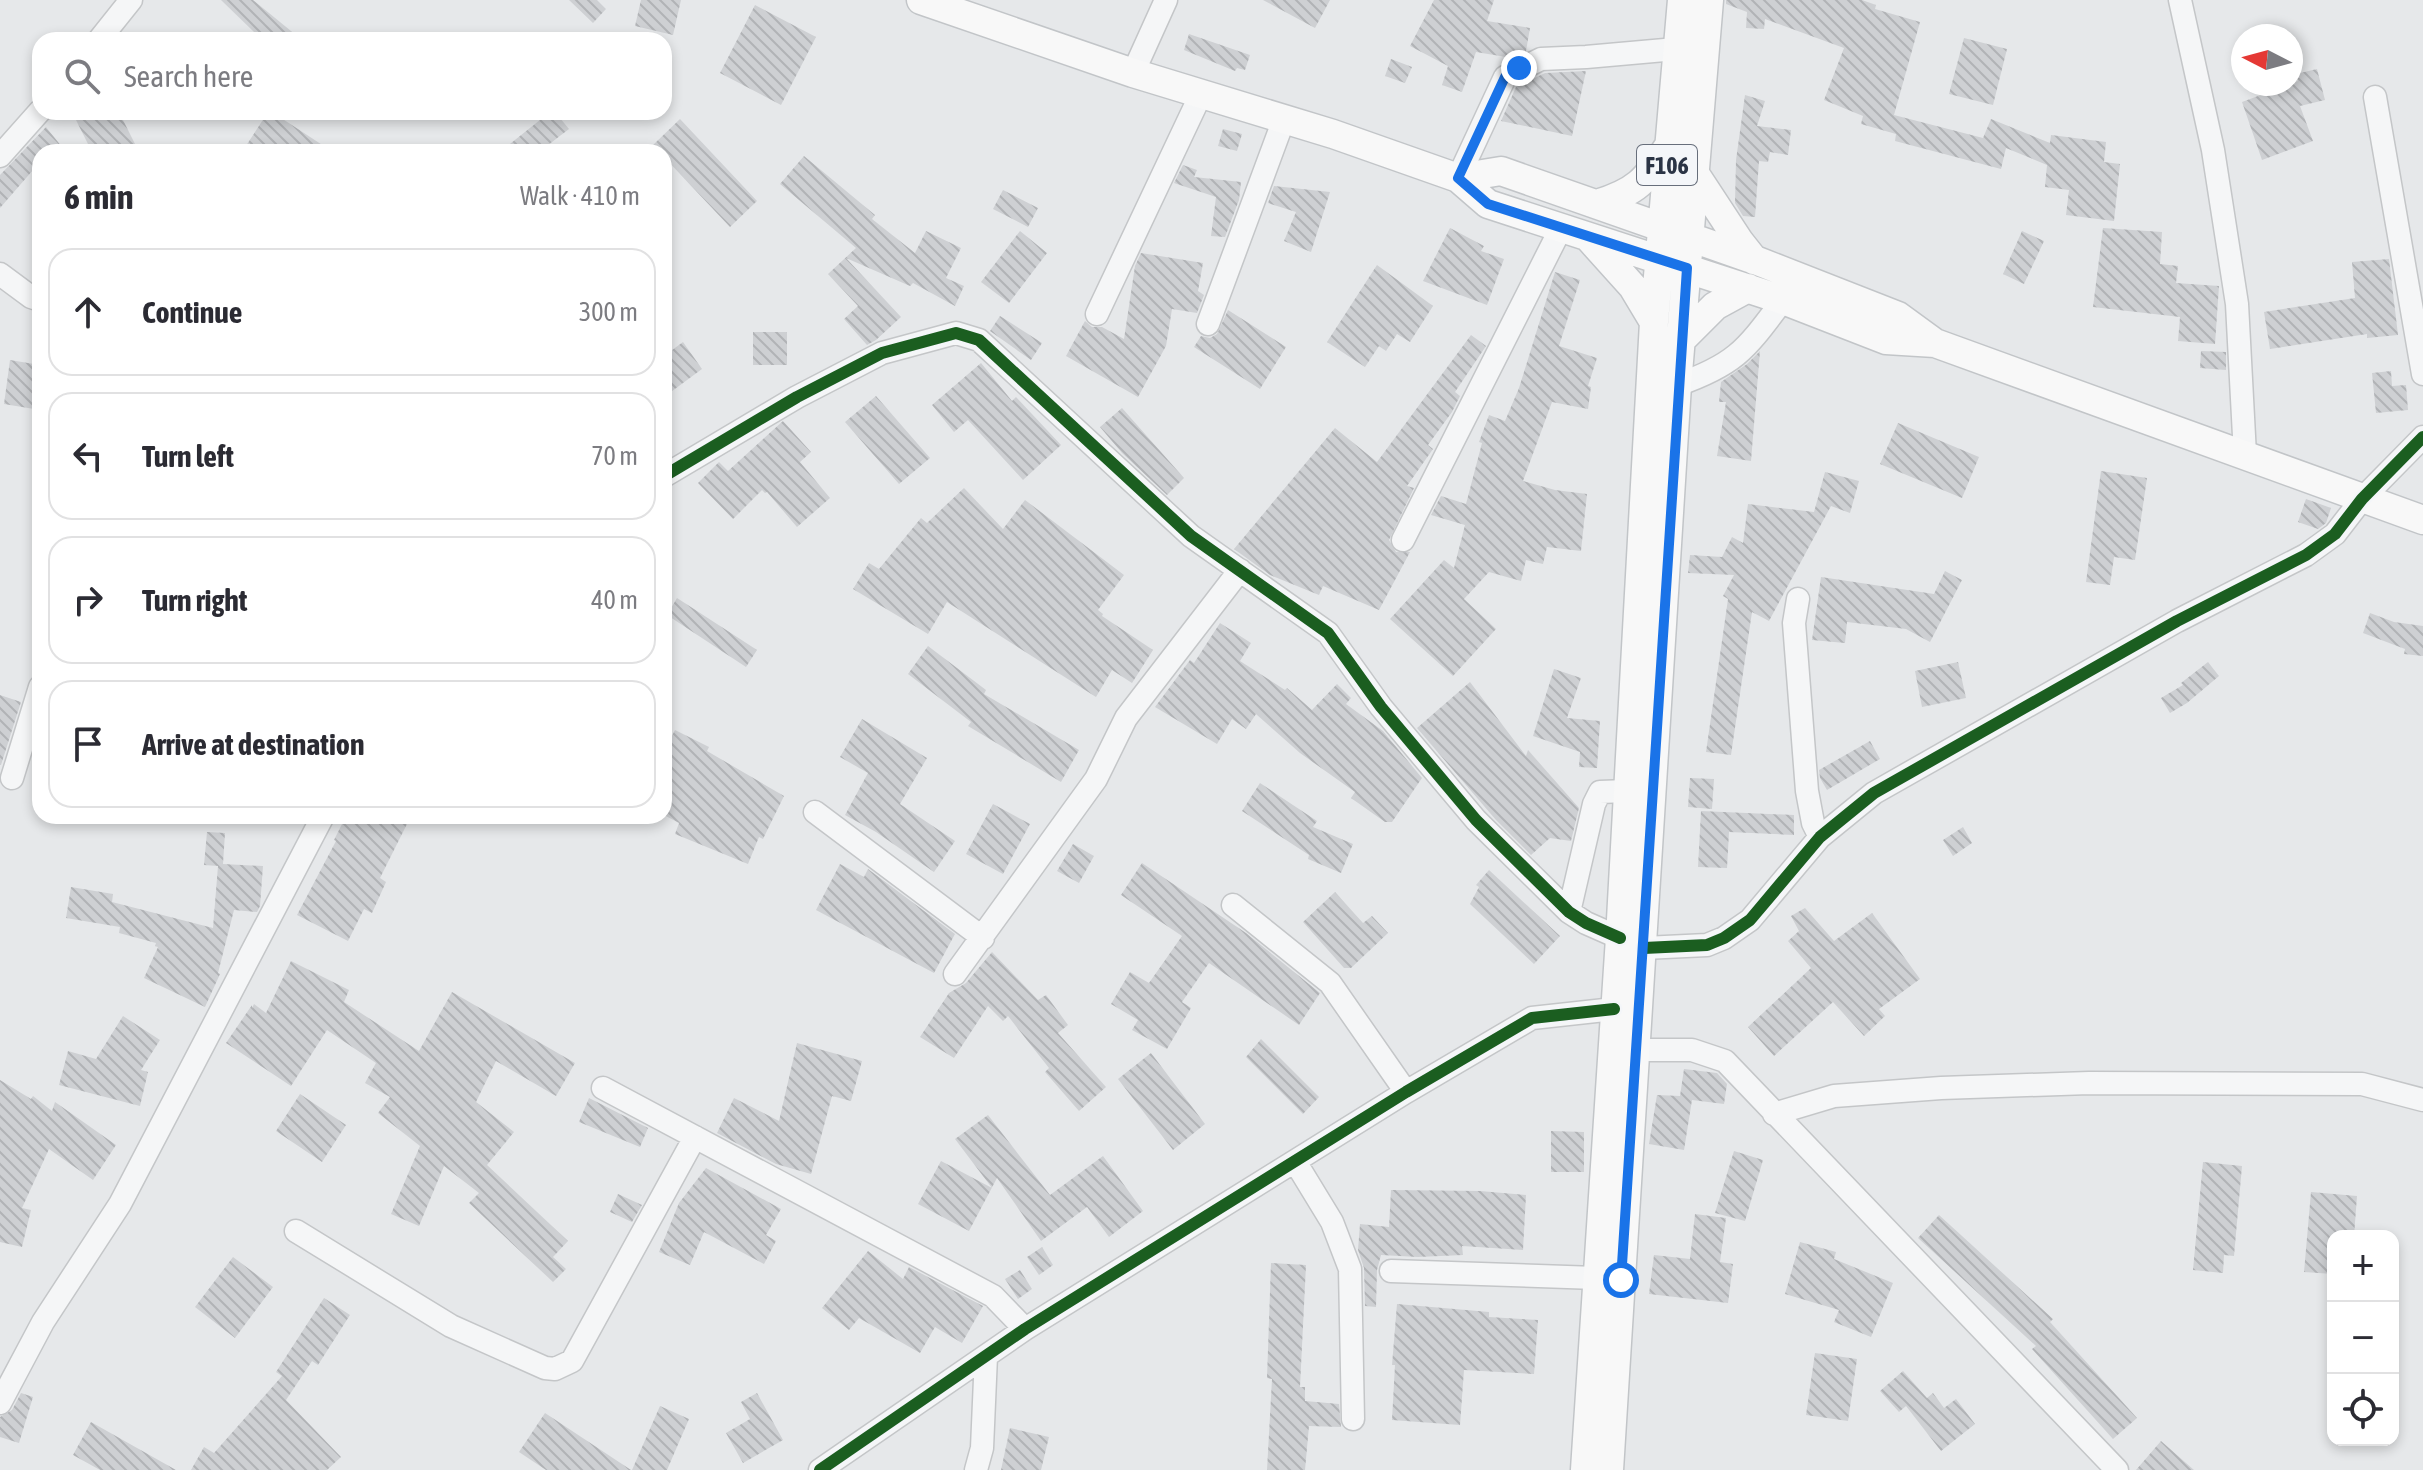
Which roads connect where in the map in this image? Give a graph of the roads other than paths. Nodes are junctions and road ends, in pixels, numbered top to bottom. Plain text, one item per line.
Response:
1 (131, 0) edge
2 (921, 0) edge
3 (1166, 0) edge
4 (1682, 0) edge
5 (1709, 0) edge
6 (2180, 0) edge
7 (105, 32) edge
8 (1676, 49) junction
9 (1133, 73) junction
10 (1201, 94) junction
11 (2375, 97) dead end
12 (1284, 119) junction
13 (32, 120) edge
14 (1668, 147) junction
15 (0, 156) edge
16 (1695, 174) junction
17 (1458, 178) junction
18 (1597, 204) junction
19 (1662, 227) junction
20 (1561, 228) junction
21 (1589, 237) junction
22 (1690, 237) junction
23 (1659, 260) junction
24 (1755, 260) junction
25 (1687, 268) junction
26 (0, 274) edge
27 (1748, 288) junction
28 (32, 297) edge
29 (1783, 300) junction
30 (1097, 314) dead end
31 (1654, 322) junction
32 (1208, 324) dead end
33 (1681, 340) junction
34 (1935, 343) junction
35 (2423, 374) edge
36 (1677, 385) junction
37 (2423, 437) edge
38 (2245, 455) junction
39 (672, 471) edge
40 (2362, 499) junction
41 (2423, 520) edge
42 (1403, 540) dead end
43 (1240, 570) junction
44 (1798, 599) dead end
45 (32, 713) edge
46 (12, 778) dead end
47 (1627, 791) junction
48 (815, 812) dead end
49 (319, 824) edge
50 (1820, 837) junction
51 (1233, 905) dead end
52 (1569, 912) junction
53 (983, 938) junction
54 (1632, 943) junction
55 (955, 974) dead end
56 (1614, 1009) junction
57 (1636, 1050) junction
58 (603, 1088) dead end
59 (1406, 1092) junction
60 (2423, 1100) edge
61 (1774, 1114) junction
62 (695, 1137) junction
63 (1296, 1163) junction
64 (296, 1231) dead end
65 (1391, 1271) dead end
66 (1596, 1278) junction
67 (1025, 1329) junction
68 (986, 1356) junction
69 (0, 1403) edge
70 (1353, 1419) dead end
71 (820, 1470) edge
72 (976, 1470) edge
73 (1585, 1470) edge
74 (1609, 1470) edge
75 (2117, 1470) edge

1 - 7 street
2 - 9 main road
3 - 9 street
4 - 8 main road, F106
5 - 16 main road, F106
6 - 38 street
8 - 14 main road, F106
8 - 17 street
9 - 10 main road
10 - 12 main road
10 - 30 street
11 - 35 street
12 - 17 main road
12 - 32 street
13 - 15 street
14 - 18 main road
14 - 19 main road, F106
16 - 22 main road, F106
16 - 24 main road
17 - 18 main road
17 - 20 main road
18 - 19 main road
19 - 22 main road
19 - 23 main road, F106
20 - 21 main road
20 - 42 street
21 - 23 main road
21 - 31 main road
22 - 24 main road
22 - 25 main road, F106
23 - 25 main road
23 - 31 main road, F106
24 - 34 main road
25 - 27 main road
25 - 33 main road, F106
26 - 28 street
27 - 29 main road
27 - 33 main road
29 - 34 main road
29 - 36 street
31 - 47 main road, F106
33 - 36 main road, F106
34 - 38 main road
36 - 54 main road, F106
37 - 40 street
38 - 40 main road
39 - 43 street
40 - 41 main road
40 - 50 street
43 - 52 street
43 - 53 street
44 - 50 street
45 - 46 street
47 - 52 street
47 - 54 main road, F106
48 - 53 street
49 - 69 street
50 - 54 street
51 - 59 street
52 - 54 street
53 - 55 street
54 - 56 main road, F106
54 - 57 main road, F106
56 - 59 street
56 - 66 main road, F106
57 - 61 street
57 - 74 main road, F106
58 - 62 street
59 - 63 street
60 - 61 street
61 - 75 street
62 - 64 street
62 - 67 street
63 - 67 street
63 - 70 street
65 - 66 street
66 - 73 main road, F106
67 - 68 street
68 - 71 street
68 - 72 street

